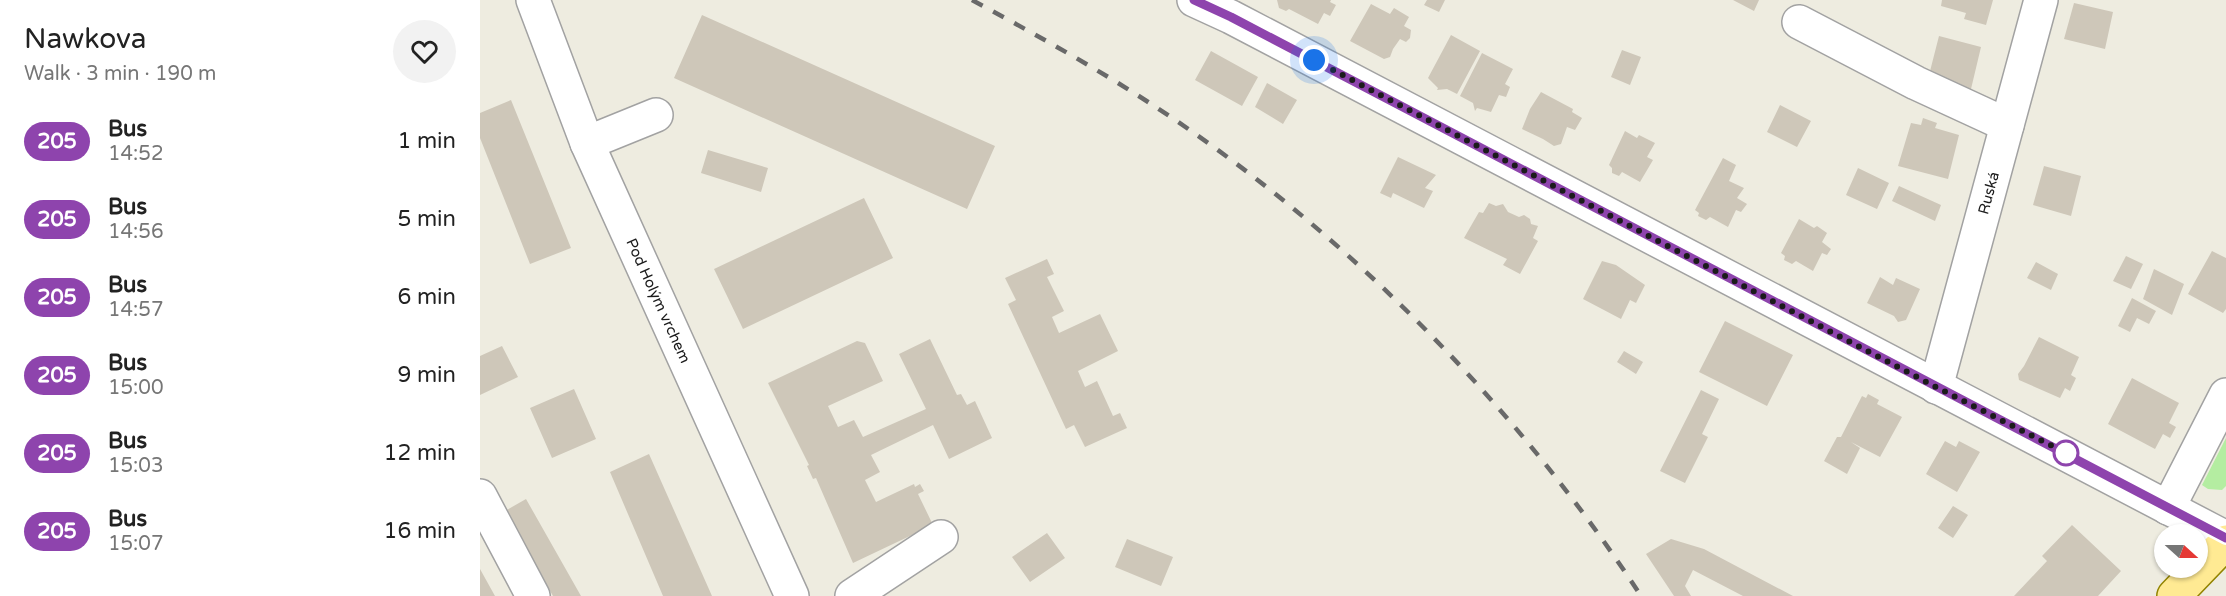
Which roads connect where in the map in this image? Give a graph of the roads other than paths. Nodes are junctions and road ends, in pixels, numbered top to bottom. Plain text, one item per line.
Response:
1 (533, 0) edge
2 (1194, 0) edge
3 (2041, 0) edge
4 (1234, 8) edge
5 (1799, 22) dead end
6 (656, 115) dead end
7 (2007, 125) junction
8 (587, 143) junction
9 (1936, 387) junction
10 (2226, 395) edge
11 (480, 496) edge
12 (2168, 508) junction
13 (940, 537) dead end
14 (2226, 540) edge
15 (533, 596) edge
16 (792, 596) edge
17 (852, 596) edge
18 (2174, 596) edge

1 - 8 street, Pod Holým vrchem
2 - 4 street
3 - 7 street, Ruská
4 - 9 street
5 - 7 street
6 - 8 street
7 - 9 street, Ruská
8 - 16 street, Pod Holým vrchem
9 - 12 street
10 - 12 street
11 - 15 street
12 - 14 street
13 - 17 street
14 - 18 main road

